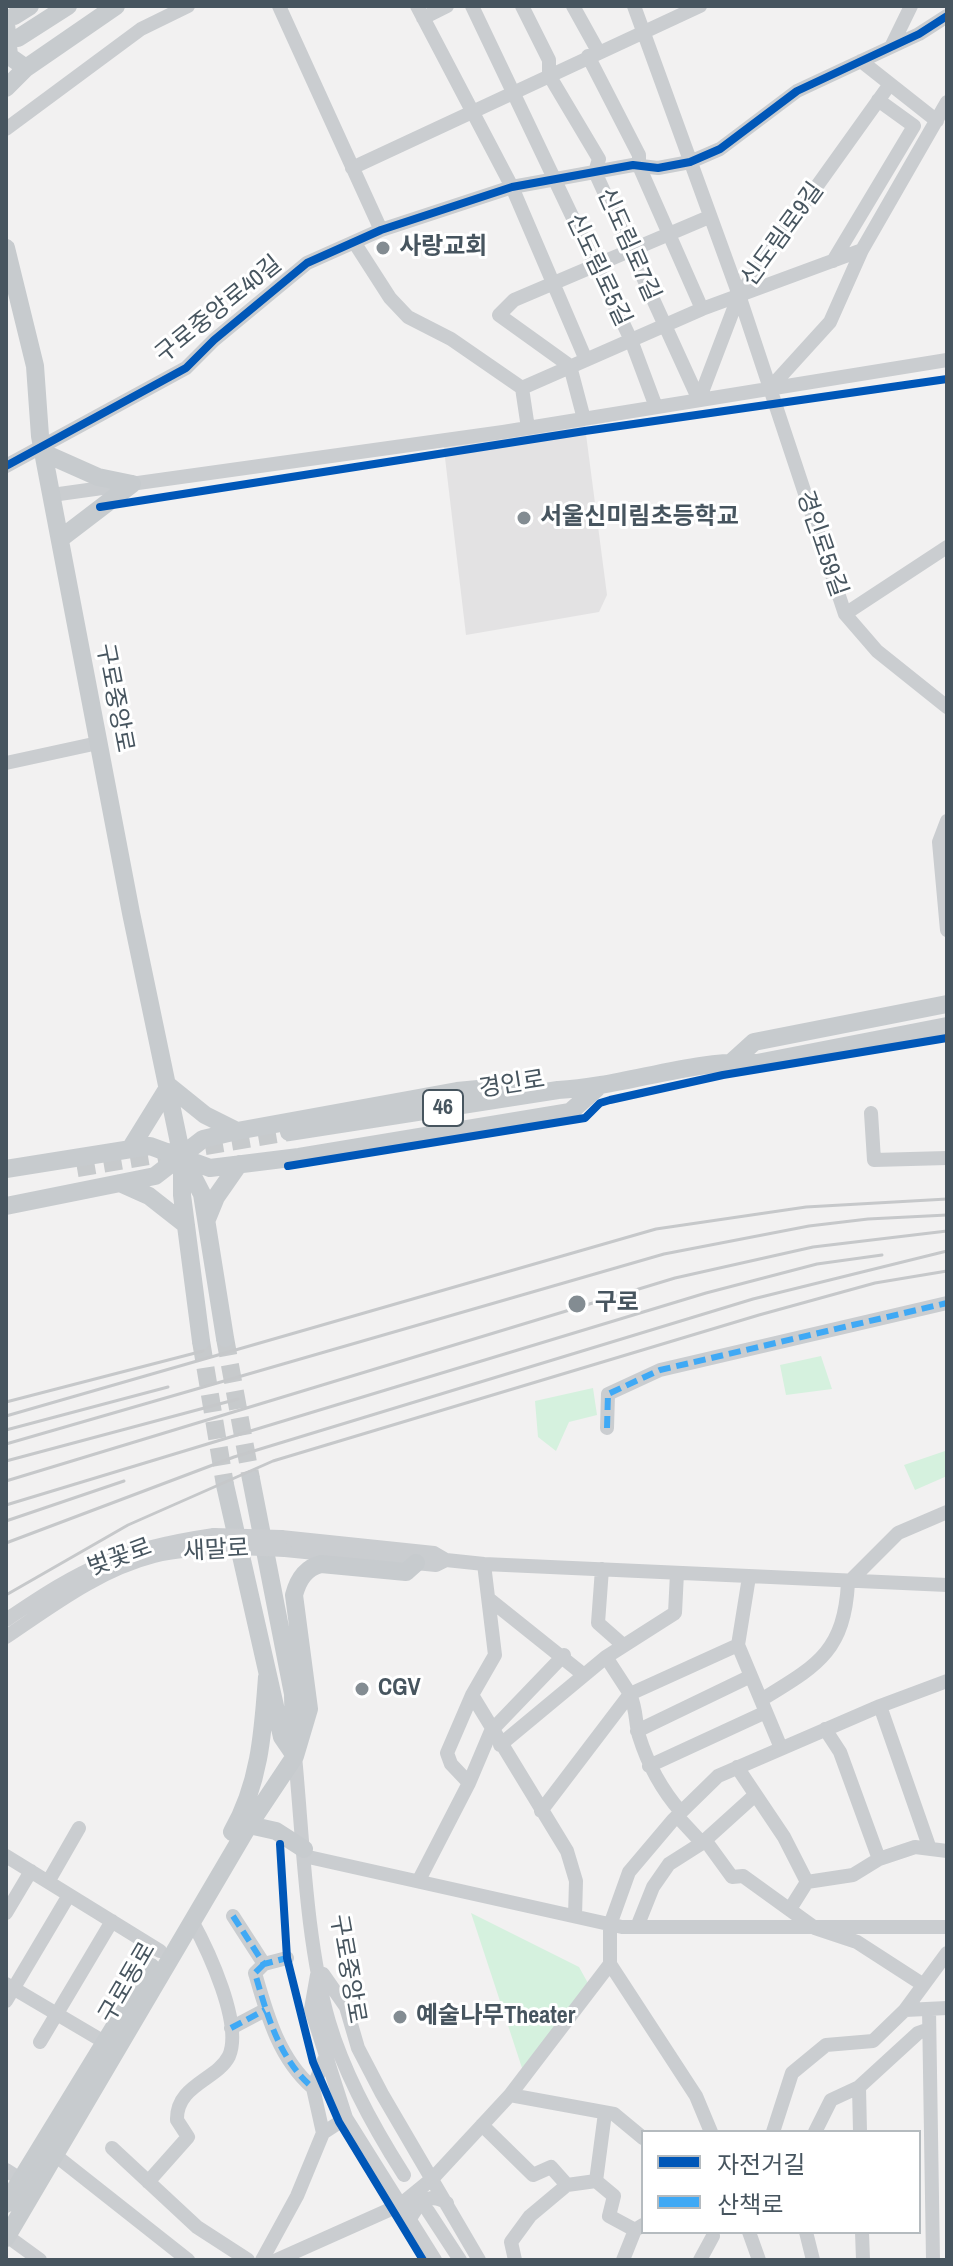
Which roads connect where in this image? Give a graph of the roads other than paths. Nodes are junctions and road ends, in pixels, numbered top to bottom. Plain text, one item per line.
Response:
1 (30, 6) edge
2 (68, 6) edge
3 (116, 6) edge
4 (188, 6) edge
5 (279, 6) edge
6 (447, 6) edge
7 (472, 6) edge
8 (522, 6) edge
9 (573, 6) edge
10 (634, 6) edge
11 (700, 6) edge
12 (911, 6) edge
13 (420, 12) edge
14 (947, 16) edge
15 (13, 26) edge
16 (643, 30) junction
17 (891, 47) junction
18 (593, 54) junction
19 (861, 61) junction
20 (26, 68) junction
21 (6, 70) edge
22 (549, 75) junction
23 (890, 84) junction
24 (6, 88) edge
25 (515, 91) junction
26 (878, 100) junction
27 (947, 102) edge
28 (472, 111) junction
29 (937, 121) junction
30 (7, 128) edge
31 (690, 162) junction
32 (639, 166) junction
33 (352, 168) junction
34 (595, 172) junction
35 (556, 179) junction
36 (512, 187) junction
37 (709, 217) junction
38 (381, 230) junction
39 (667, 235) junction
40 (354, 242) junction
41 (6, 248) edge
42 (631, 250) junction
43 (862, 250) junction
44 (833, 261) junction
45 (596, 265) junction
46 (551, 284) junction
47 (739, 295) junction
48 (702, 309) junction
49 (665, 325) junction
50 (631, 340) junction
51 (586, 360) junction
52 (947, 360) edge
53 (570, 366) junction
54 (522, 388) junction
55 (770, 388) junction
56 (699, 400) junction
57 (656, 407) junction
58 (584, 419) junction
59 (528, 428) junction
60 (43, 451) junction
61 (6, 466) edge
62 (132, 484) junction
63 (52, 495) junction
64 (60, 539) junction
65 (947, 547) edge
66 (845, 614) junction
67 (947, 707) edge
68 (98, 743) junction
69 (6, 763) edge
70 (947, 821) edge
71 (946, 925) edge
72 (947, 1004) edge
73 (947, 1026) edge
74 (733, 1061) junction
75 (169, 1086) junction
76 (597, 1088) junction
77 (871, 1113) dead end
78 (237, 1131) junction
79 (290, 1138) tunnel mouth
80 (130, 1149) junction
81 (182, 1157) junction
82 (947, 1158) edge
83 (239, 1164) junction
84 (6, 1169) edge
85 (6, 1180) edge
86 (117, 1182) junction
87 (6, 1193) edge
88 (6, 1206) edge
89 (206, 1221) junction
90 (186, 1225) junction
91 (947, 1303) edge
92 (225, 1338) tunnel mouth
93 (201, 1341) tunnel mouth
94 (607, 1428) dead end
95 (251, 1479) tunnel mouth
96 (225, 1485) tunnel mouth
97 (947, 1512) edge
98 (247, 1535) joint
99 (215, 1541) junction
100 (283, 1543) junction
101 (446, 1560) junction
102 (416, 1563) junction
103 (484, 1564) junction
104 (602, 1569) junction
105 (677, 1573) junction
106 (749, 1577) junction
107 (848, 1583) junction
108 (947, 1585) edge
109 (489, 1599) junction
110 (6, 1620) edge
111 (6, 1637) edge
112 (623, 1645) junction
113 (738, 1645) junction
114 (564, 1655) junction
115 (606, 1657) junction
116 (584, 1675) junction
117 (751, 1676) junction
118 (267, 1677) junction
119 (947, 1681) edge
120 (630, 1694) junction
121 (472, 1695) junction
122 (763, 1706) junction
123 (880, 1706) junction
124 (825, 1729) junction
125 (491, 1731) junction
126 (637, 1731) junction
127 (500, 1745) junction
128 (781, 1748) junction
129 (295, 1756) junction
130 (649, 1766) junction
131 (737, 1767) junction
132 (469, 1783) junction
133 (754, 1796) junction
134 (541, 1811) junction
135 (679, 1814) junction
136 (250, 1815) junction
137 (79, 1828) dead end
138 (702, 1843) junction
139 (930, 1849) junction
140 (947, 1851) edge
141 (304, 1853) junction
142 (6, 1856) edge
143 (879, 1859) junction
144 (31, 1871) junction
145 (419, 1880) junction
146 (48, 1882) junction
147 (807, 1882) junction
148 (69, 1895) junction
149 (790, 1909) junction
150 (6, 1913) edge
151 (233, 1916) dead end
152 (575, 1916) junction
153 (112, 1921) junction
154 (192, 1921) junction
155 (610, 1925) junction
156 (637, 1927) junction
157 (947, 1927) edge
158 (815, 1928) junction
159 (160, 1951) junction
160 (947, 1953) edge
161 (287, 1958) dead end
162 (264, 1964) junction
163 (610, 1964) junction
164 (318, 1967) junction
165 (922, 1984) junction
166 (9, 1991) edge
167 (947, 2008) edge
168 (929, 2009) junction
169 (265, 2010) junction
170 (905, 2010) junction
171 (57, 2013) junction
172 (231, 2028) junction
173 (929, 2029) junction
174 (40, 2042) dead end
175 (106, 2043) junction
176 (324, 2060) junction
177 (859, 2087) junction
178 (313, 2088) junction
179 (510, 2095) junction
180 (605, 2113) junction
181 (346, 2118) junction
182 (482, 2125) junction
183 (710, 2130) edge
184 (774, 2130) edge
185 (816, 2130) edge
186 (860, 2130) edge
187 (323, 2133) junction
188 (641, 2136) edge
189 (112, 2148) dead end
190 (55, 2155) junction
191 (425, 2162) junction
192 (404, 2175) dead end
193 (433, 2178) junction
194 (21, 2180) edge
195 (385, 2181) junction
196 (596, 2181) junction
197 (148, 2182) junction
198 (567, 2185) junction
199 (447, 2203) junction
200 (6, 2204) edge
201 (400, 2205) junction
202 (428, 2211) dead end
203 (409, 2221) junction
204 (639, 2228) edge
205 (750, 2234) edge
206 (806, 2234) edge
207 (862, 2234) edge
208 (713, 2236) dead end
209 (7, 2237) edge
210 (40, 2260) edge
211 (188, 2260) edge
212 (248, 2260) edge
213 (262, 2260) edge
214 (277, 2260) edge
215 (435, 2260) edge
216 (460, 2260) edge
217 (479, 2260) edge
218 (515, 2260) edge
219 (623, 2260) edge
220 (700, 2260) edge
221 (759, 2260) edge
222 (813, 2260) edge
223 (863, 2260) edge
224 (933, 2260) edge

1 - 15 main road
2 - 15 main road
3 - 20 main road
4 - 30 street
5 - 33 street
6 - 13 street
7 - 25 street, 신도림로5길
8 - 22 street, 신도림로7길
9 - 18 street
10 - 16 street, 경인로59길
11 - 16 street
12 - 17 street
13 - 28 street
14 - 17 street, 구로중앙로40길
15 - 20 main road
16 - 18 street
16 - 31 street, 경인로59길
17 - 19 street, 구로중앙로40길
18 - 22 street
18 - 32 street
19 - 23 street
19 - 31 street, 구로중앙로40길
20 - 21 main road
20 - 24 main road
22 - 25 street
22 - 34 street, 신도림로7길
23 - 26 street, 신도림로9길
23 - 29 street
25 - 28 street
25 - 35 street, 신도림로5길
26 - 44 street
26 - 47 street, 신도림로9길
27 - 29 street
28 - 33 street
28 - 36 street
29 - 43 street
31 - 32 street, 구로중앙로40길
31 - 37 street, 경인로59길
32 - 34 street, 구로중앙로40길
32 - 39 street
33 - 38 street
34 - 35 street, 구로중앙로40길
34 - 42 street, 신도림로7길
35 - 36 street, 구로중앙로40길
35 - 45 street, 신도림로5길
36 - 38 street, 구로중앙로40길
36 - 46 street
37 - 39 street
37 - 47 street, 경인로59길
38 - 40 street, 구로중앙로40길
39 - 42 street
39 - 48 street
40 - 54 street
40 - 60 street, 구로중앙로40길
41 - 60 main road, 구로중앙로
42 - 45 street
42 - 49 street, 신도림로7길
43 - 44 street
43 - 55 street
44 - 47 street
45 - 46 street
45 - 50 street, 신도림로5길
46 - 51 street
46 - 53 street
47 - 48 street
47 - 55 street, 경인로59길
47 - 56 street, 신도림로9길
48 - 49 street
49 - 50 street
49 - 56 street, 신도림로7길
50 - 51 street
50 - 57 street, 신도림로5길
51 - 53 street
52 - 55 street
53 - 54 street
53 - 58 street
54 - 59 street
55 - 56 street
55 - 66 street, 경인로59길
56 - 57 street
57 - 58 street
58 - 59 street
59 - 62 street
60 - 61 street, 구로중앙로40길
60 - 62 main road
60 - 63 main road, 구로중앙로
62 - 63 street
62 - 64 main road
63 - 64 main road, 구로중앙로
64 - 68 main road, 구로중앙로
65 - 66 street
66 - 67 street, 경인로59길
68 - 69 street
68 - 75 main road, 구로중앙로
70 - 71 street
72 - 74 main road, 경인로 / 46
73 - 74 main road, 경인로 / 46
74 - 76 main road, 경인로 / 46
75 - 78 main road
75 - 80 main road
75 - 81 main road, 구로중앙로
76 - 78 main road
76 - 79 main road, 경인로 / 46
76 - 83 main road, 46
77 - 82 street
78 - 81 main road
80 - 81 main road
80 - 84 main road
81 - 83 main road
81 - 86 main road
81 - 89 main road, 구로중앙로
81 - 90 main road, 구로중앙로
83 - 89 main road
85 - 87 main road
86 - 88 main road
86 - 90 main road
89 - 92 main road, 구로중앙로
90 - 93 main road, 구로중앙로
91 - 94 street
95 - 129 main road, 구로중앙로, bridge
96 - 118 main road, 구로중앙로, bridge
97 - 107 street
98 - 99 street, 벚꽃로, bridge
98 - 100 street, 새말로, bridge
99 - 100 street, 새말로, bridge
99 - 110 street, 벚꽃로
99 - 111 street, 새말로
100 - 101 street, 새말로
100 - 102 street, 새말로
101 - 102 street, 새말로
101 - 103 street, 새말로
102 - 129 main road, 구로동로
103 - 104 street, 새말로
103 - 109 street
104 - 105 street, 새말로
104 - 112 street
105 - 106 street, 새말로
105 - 112 street
106 - 107 street, 새말로
106 - 113 street
107 - 108 street, 새말로
107 - 122 street
109 - 114 street
109 - 121 street
112 - 115 street
113 - 117 street
113 - 120 street
114 - 116 street
114 - 125 street
115 - 116 street
115 - 120 street
116 - 127 street
117 - 122 street
117 - 126 street
118 - 129 main road, 구로중앙로
118 - 136 main road, 구로동로
119 - 123 street
120 - 126 street
120 - 134 street
121 - 125 street
121 - 132 street
122 - 128 street
122 - 130 street
123 - 124 street
123 - 139 street
124 - 128 street
124 - 143 street
125 - 127 street
125 - 132 street
126 - 130 street
127 - 134 street
128 - 131 street
129 - 136 main road, 구로동로
129 - 141 street, 구로중앙로
130 - 135 street
131 - 133 street
131 - 135 street
132 - 145 street
133 - 138 street
133 - 147 street
134 - 152 street
135 - 138 street
135 - 155 street
136 - 141 main road
136 - 154 main road, 구로동로
136 - 159 main road, 구로동로
137 - 146 street
138 - 149 street
138 - 156 street
139 - 140 street
139 - 143 street
141 - 145 street
141 - 164 street, 구로중앙로
142 - 144 street
143 - 147 street
144 - 146 street
144 - 150 street
145 - 152 street
146 - 148 street
147 - 149 street
148 - 153 street
148 - 166 street
149 - 158 street
151 - 162 street
152 - 155 street
153 - 159 street
153 - 171 street
154 - 172 street
154 - 190 main road, 구로동로
155 - 156 street
155 - 163 street
156 - 158 street
157 - 158 street
158 - 165 street
159 - 175 main road, 구로동로
160 - 165 street
161 - 162 street
162 - 169 street
163 - 179 street
163 - 183 street
164 - 176 street
164 - 191 street
164 - 192 street, 구로중앙로
165 - 170 street
166 - 171 street, 구로동로
167 - 168 street
168 - 170 street
168 - 173 street
169 - 172 street
169 - 178 street
170 - 184 street
171 - 174 street
171 - 175 street, 구로동로
172 - 197 street
173 - 177 street
173 - 224 street
175 - 194 main road, 구로동로
176 - 178 street
176 - 181 street
177 - 185 street
177 - 186 street
178 - 187 street
179 - 180 street
179 - 182 street
180 - 188 street
180 - 196 street
181 - 187 street
181 - 195 street
182 - 193 street
182 - 198 street
187 - 213 street
189 - 197 street
190 - 194 main road, 구로동로
190 - 211 street
191 - 193 street
191 - 195 street
193 - 199 street
193 - 201 street
194 - 200 main road, 구로동로
194 - 209 main road, 구로동로
195 - 201 street
196 - 198 street
196 - 204 street
197 - 212 street
198 - 218 street
199 - 203 street
199 - 217 street
201 - 203 street
201 - 214 street
202 - 216 street
203 - 215 street
204 - 219 street
205 - 221 street
206 - 222 street
207 - 223 street
208 - 220 street
209 - 210 street, 구로동로

